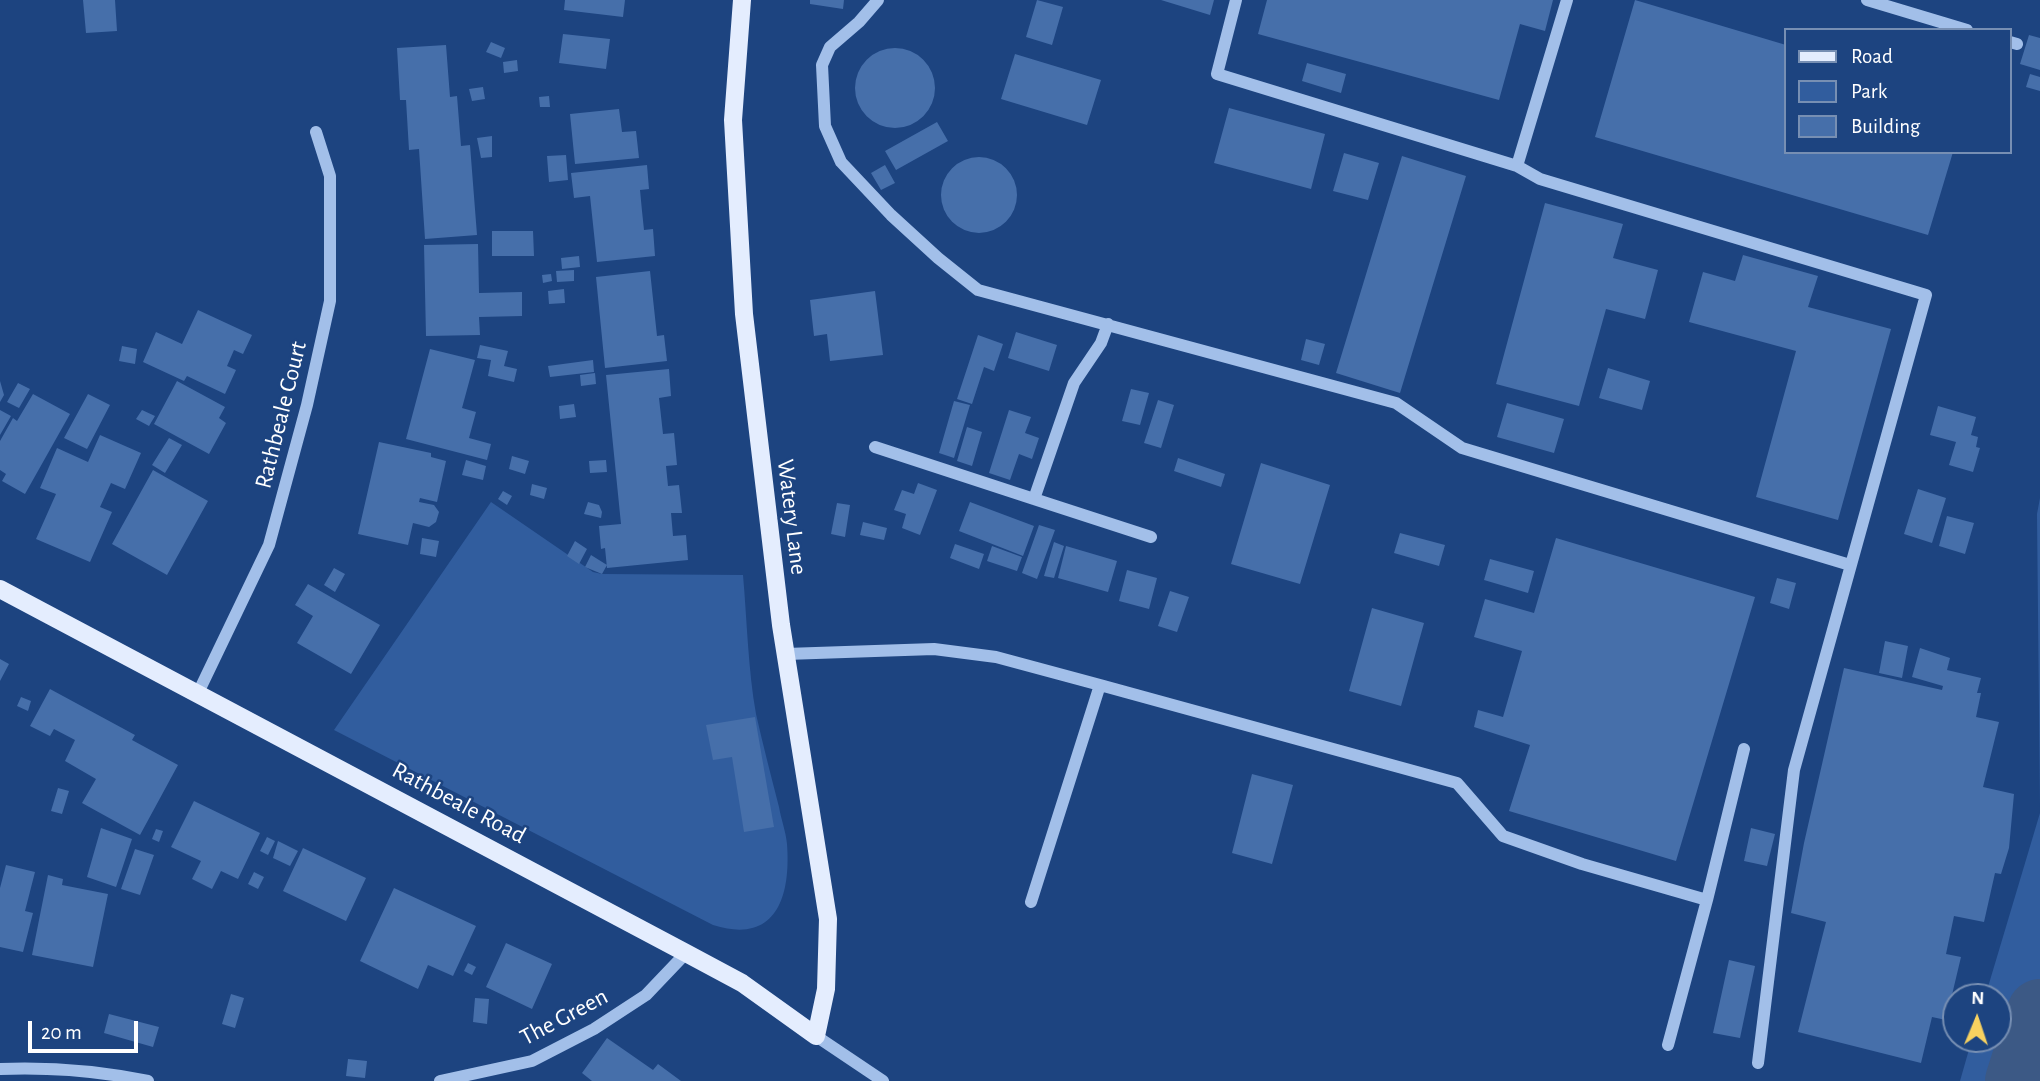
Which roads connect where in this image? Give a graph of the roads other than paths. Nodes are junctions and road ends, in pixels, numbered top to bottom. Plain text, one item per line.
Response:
1 (742, 0) edge
2 (878, 0) edge
3 (1236, 0) edge
4 (1567, 0) edge
5 (1867, 0) edge
6 (1960, 28) edge
7 (316, 132) dead end
8 (1517, 166) junction
9 (1108, 324) junction
10 (875, 447) dead end
11 (1034, 499) junction
12 (1150, 537) dead end
13 (1850, 565) junction
14 (0, 589) edge
15 (786, 654) junction
16 (1100, 685) junction
17 (198, 693) junction
18 (1744, 749) dead end
19 (1707, 900) junction
20 (1031, 902) dead end
21 (686, 953) junction
22 (816, 1036) junction
23 (1668, 1045) dead end
24 (1758, 1063) dead end
25 (0, 1069) edge
26 (108, 1077) edge
27 (148, 1081) edge
28 (440, 1081) edge
29 (883, 1081) edge

1 - 15 main road, Watery Lane
2 - 9 street
3 - 8 street
4 - 8 street
5 - 6 street
7 - 17 street, Rathbeale Court
8 - 13 street
9 - 11 street
9 - 13 street
10 - 11 street
11 - 12 street
13 - 24 street
14 - 17 main road, Rathbeale Road
15 - 16 street
15 - 22 main road, Watery Lane
16 - 19 street
16 - 20 street
17 - 21 main road, Rathbeale Road
18 - 19 street
19 - 23 street
21 - 22 main road, Rathbeale Road
21 - 28 street, The Green
22 - 29 street, Rathbeale Road
25 - 26 street
26 - 27 street

